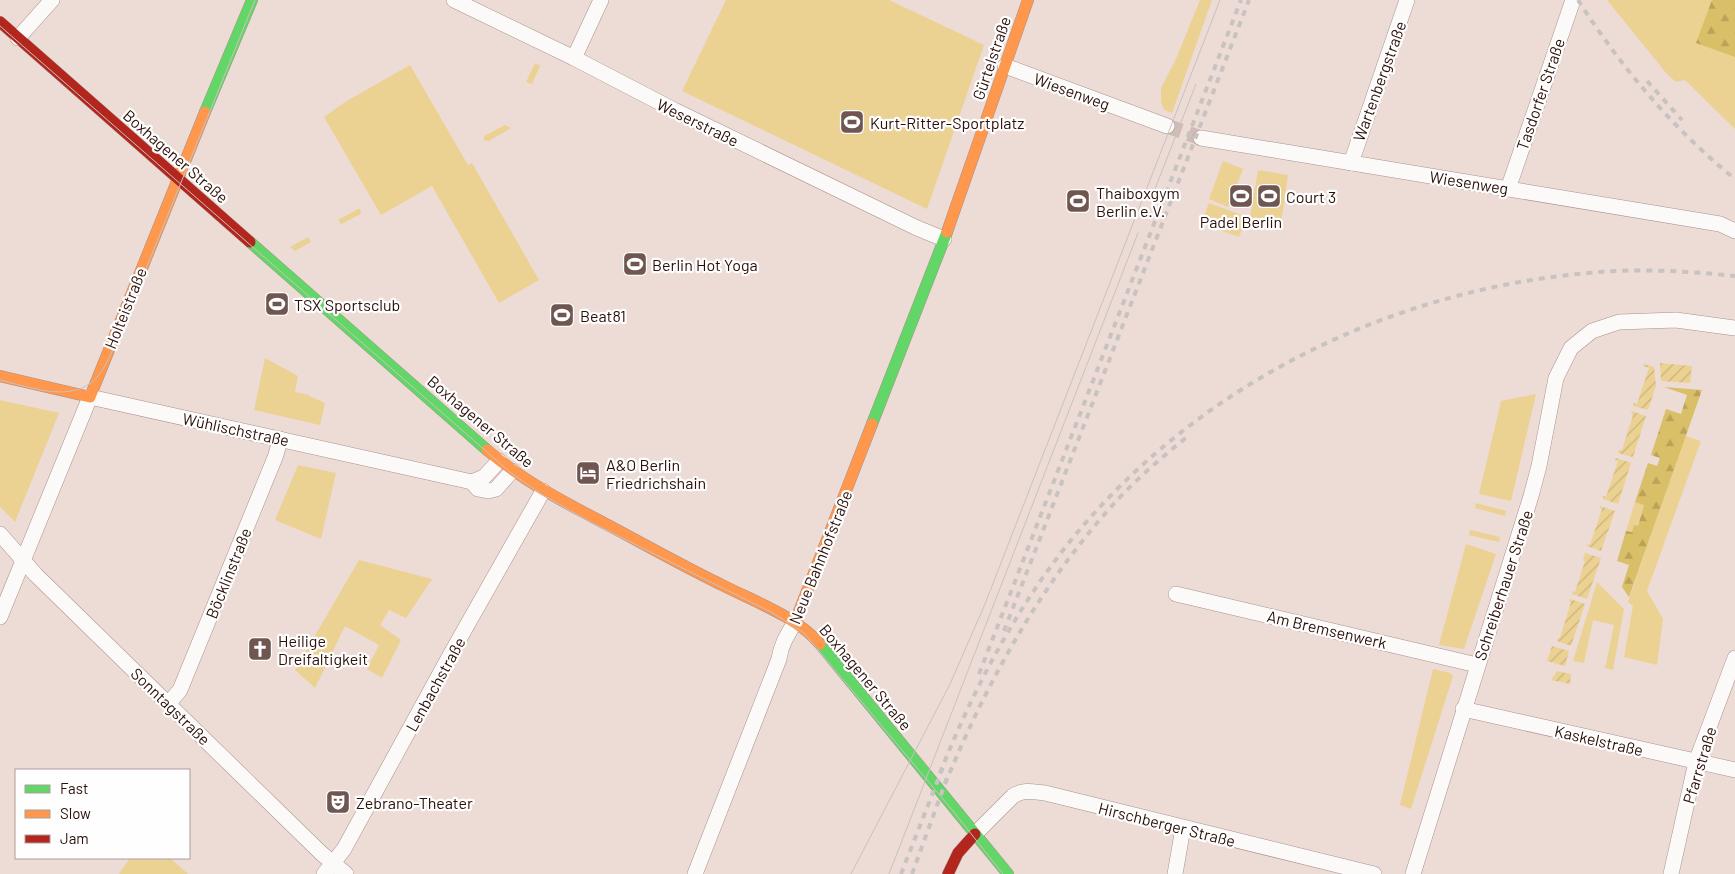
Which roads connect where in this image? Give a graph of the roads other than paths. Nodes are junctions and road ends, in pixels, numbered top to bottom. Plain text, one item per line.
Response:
1 (52, 0) edge
2 (252, 0) edge
3 (454, 0) edge
4 (601, 0) edge
5 (1028, 0) edge
6 (1408, 0) edge
7 (1573, 0) edge
8 (0, 22) edge
9 (18, 38) junction
10 (574, 58) junction
11 (1005, 66) junction
12 (1167, 126) tunnel mouth
13 (1201, 138) tunnel mouth
14 (1351, 163) junction
15 (177, 179) junction
16 (1508, 189) junction
17 (1735, 231) edge
18 (944, 239) junction
19 (1735, 328) edge
20 (0, 376) edge
21 (90, 397) junction
22 (280, 439) junction
23 (499, 460) junction
24 (512, 471) junction
25 (472, 482) junction
26 (543, 491) junction
27 (0, 534) edge
28 (23, 561) junction
29 (1176, 594) dead end
30 (0, 616) edge
31 (796, 622) junction
32 (1735, 658) edge
33 (1477, 665) junction
34 (168, 704) junction
35 (1464, 709) junction
36 (1696, 762) junction
37 (1735, 770) edge
38 (1183, 828) junction
39 (975, 834) junction
40 (329, 869) edge
41 (346, 874) edge
42 (696, 874) edge
43 (948, 874) edge
44 (1008, 874) edge
45 (1175, 874) edge
46 (1374, 874) edge
47 (1413, 874) edge
48 (1671, 874) edge

1 - 9 street
2 - 15 street, Holteistraße
3 - 10 street, Weserstraße
4 - 10 street
5 - 11 street, Gürtelstraße
6 - 14 street, Wartenbergstraße
7 - 16 street, Tasdorfer Straße
8 - 9 street, Boxhagener Straße
9 - 15 street, Boxhagener Straße
10 - 18 street, Weserstraße
11 - 12 street, Wiesenweg
11 - 18 street, Gürtelstraße
13 - 14 street, Wiesenweg
14 - 16 street, Wiesenweg
15 - 21 street, Holteistraße
15 - 23 street, Boxhagener Straße
16 - 17 street, Wiesenweg
18 - 31 street, Neue Bahnhofstraße
19 - 33 street, Schreiberhauer Straße
20 - 21 street, Wühlischstraße
21 - 22 street, Wühlischstraße
21 - 28 street, Holteistraße
22 - 25 street, Wühlischstraße
22 - 34 street, Böcklinstraße
23 - 24 street, Boxhagener Straße
23 - 25 street
24 - 25 street, Wühlischstraße
24 - 26 street, Boxhagener Straße
26 - 31 street, Boxhagener Straße
26 - 40 street, Lenbachstraße
27 - 28 street, Sonntagstraße
28 - 30 street, Holteistraße
28 - 34 street, Sonntagstraße
29 - 33 street, Am Bremsenwerk
31 - 39 street, Boxhagener Straße
31 - 42 street, Neue Bahnhofstraße
32 - 36 street, Pfarrstraße
33 - 35 street, Schreiberhauer Straße
34 - 40 street, Sonntagstraße
35 - 36 street, Kaskelstraße
35 - 47 street, Schreiberhauer Straße
36 - 37 street, Kaskelstraße
36 - 48 street, Pfarrstraße
38 - 39 street, Hirschberger Straße
38 - 45 street
38 - 46 street, Hirschberger Straße
39 - 43 street
39 - 44 street, Boxhagener Straße
40 - 41 street, Sonntagstraße

